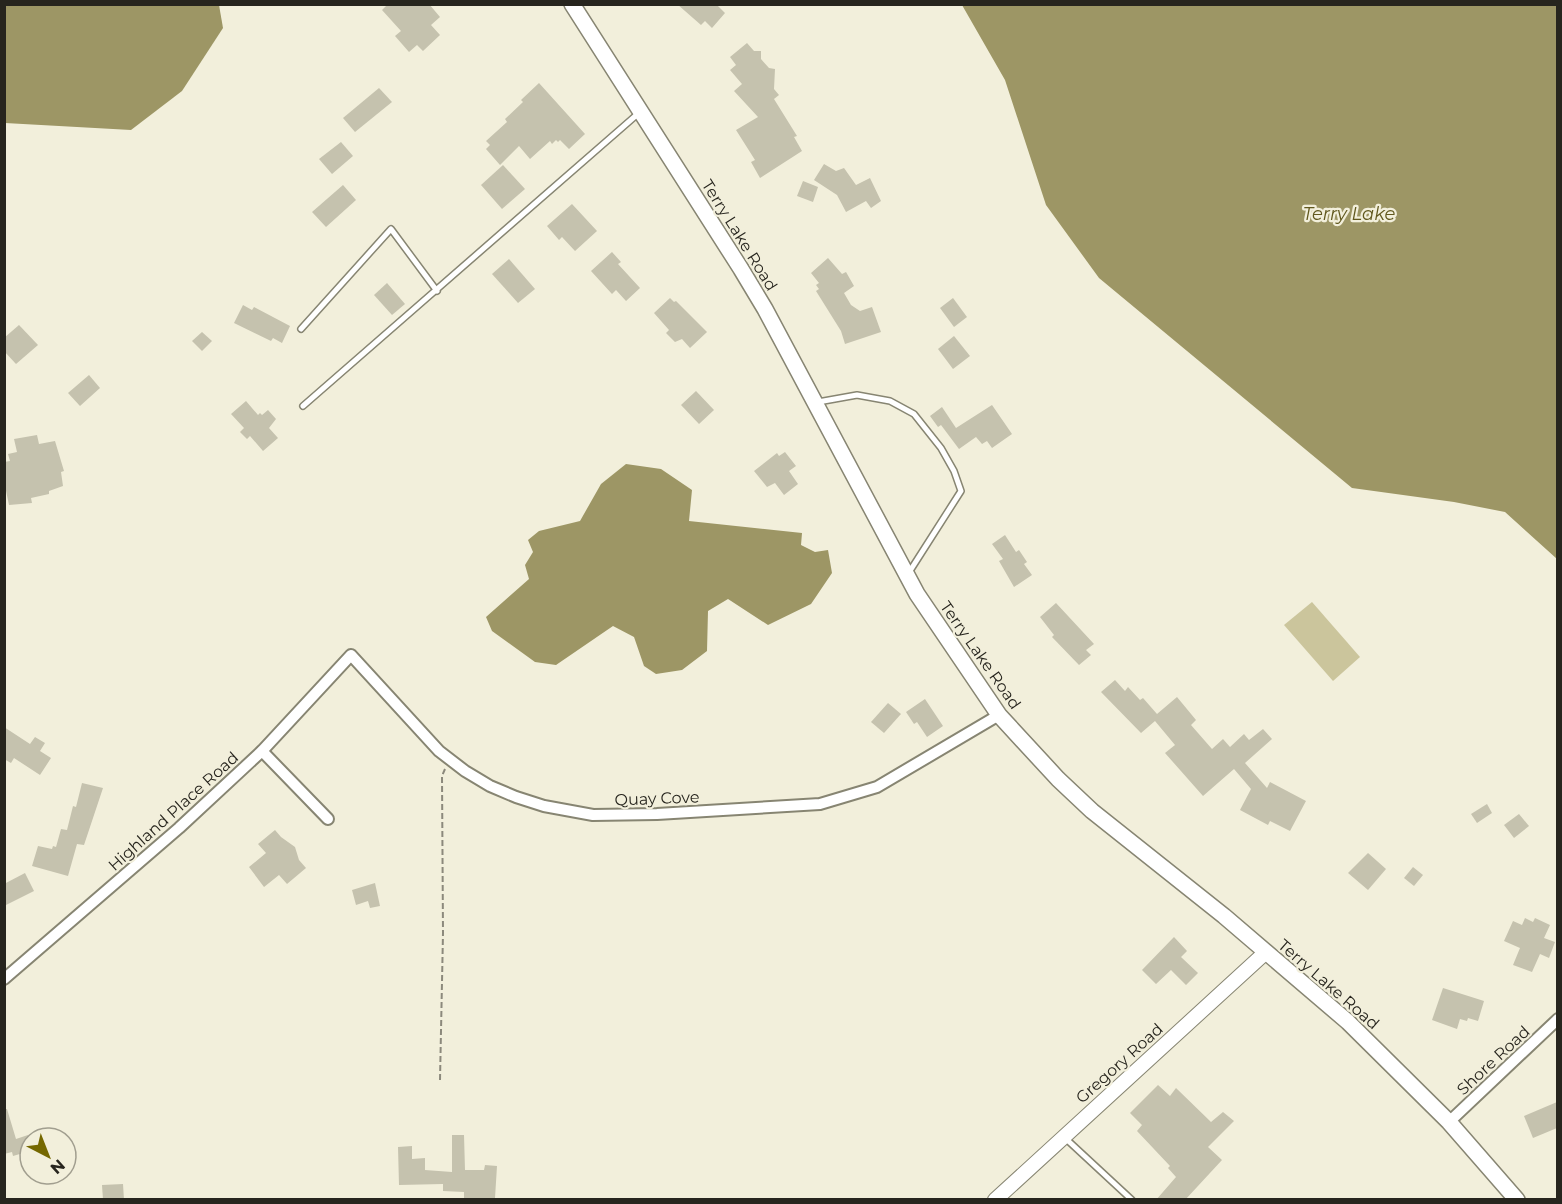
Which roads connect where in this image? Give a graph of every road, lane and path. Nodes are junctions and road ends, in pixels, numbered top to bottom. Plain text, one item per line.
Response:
1 (572, 4) edge
2 (641, 111) junction
3 (437, 291) junction
4 (301, 329) dead end
5 (814, 403) junction
6 (303, 406) dead end
7 (907, 576) junction
8 (351, 655) joint
9 (999, 715) junction
10 (262, 751) junction
11 (449, 758) junction
12 (328, 819) dead end
13 (1266, 952) junction
14 (4, 979) edge
15 (1557, 1019) edge
16 (440, 1080) dead end
17 (1449, 1122) junction
18 (1063, 1136) junction
19 (995, 1200) edge
20 (1132, 1200) edge
21 (1517, 1200) edge

1 - 2 main road, Terry Lake Road
2 - 3 lane
2 - 5 main road, Terry Lake Road
3 - 4 lane
3 - 6 lane
5 - 7 main road, Terry Lake Road
5 - 7 lane
7 - 9 main road, Terry Lake Road
8 - 10 street, Highland Place Road
8 - 11 street, Quay Cove
9 - 11 street, Quay Cove
9 - 13 main road, Terry Lake Road
10 - 12 street
10 - 14 street, Highland Place Road
11 - 16 path
13 - 17 main road, Terry Lake Road
13 - 18 street, Gregory Road
15 - 17 street, Shore Road
17 - 21 main road, Terry Lake Road
18 - 19 street, Gregory Road
18 - 20 lane

